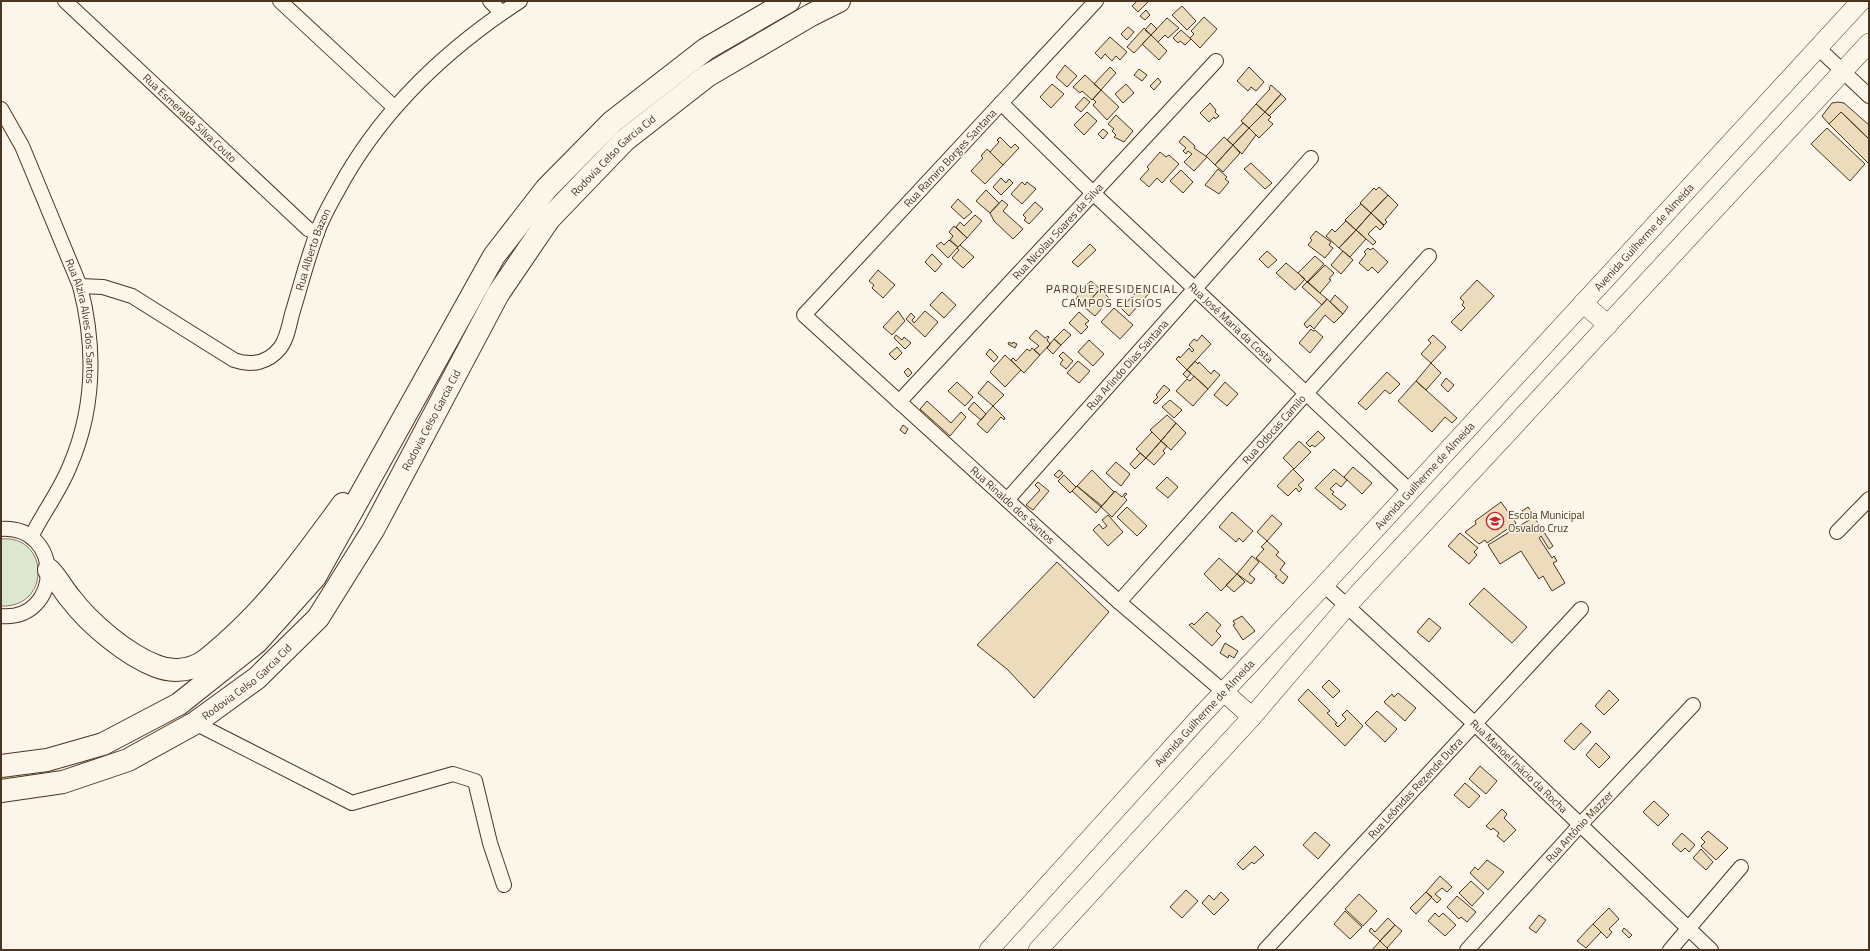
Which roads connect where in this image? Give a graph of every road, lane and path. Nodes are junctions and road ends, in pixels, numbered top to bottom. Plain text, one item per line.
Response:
1 (65, 1) edge
2 (280, 1) edge
3 (490, 1) edge
4 (520, 1) edge
5 (789, 1) edge
6 (839, 1) edge
7 (1096, 1) edge
8 (1861, 1) edge
9 (502, 13) junction
10 (1869, 43) edge
11 (1817, 47) junction
12 (1216, 61) dead end
13 (1842, 71) junction
14 (1869, 96) edge
15 (1001, 103) junction
16 (394, 106) junction
17 (1, 109) edge
18 (1311, 158) dead end
19 (1093, 193) junction
20 (317, 233) junction
21 (1428, 256) dead end
22 (80, 286) junction
23 (1194, 288) junction
24 (1583, 303) junction
25 (804, 315) joint
26 (1608, 325) junction
27 (1305, 392) junction
28 (899, 402) junction
29 (398, 429) junction
30 (1410, 491) junction
31 (1869, 499) edge
32 (1007, 500) junction
33 (1, 529) edge
34 (1837, 532) dead end
35 (31, 537) junction
36 (49, 570) junction
37 (1324, 585) junction
38 (1120, 602) junction
39 (1348, 606) junction
40 (1581, 609) dead end
41 (1, 616) edge
42 (1224, 692) junction
43 (1694, 705) dead end
44 (1252, 717) junction
45 (195, 723) junction
46 (1475, 724) junction
47 (1, 766) edge
48 (1, 791) edge
49 (1580, 825) junction
50 (1741, 867) dead end
51 (504, 885) dead end
52 (1689, 929) junction
53 (989, 950) edge
54 (1038, 950) edge
55 (1265, 950) edge
56 (1467, 950) edge
57 (1670, 950) edge
58 (1711, 950) edge

1 - 20 street, Rua Esmeralda Silva Couto
2 - 16 street
3 - 9 street
4 - 9 street, Rua Alberto Bazon
5 - 29 highway, Rodovia Celso Garcia Cid
6 - 45 highway, Rodovia Celso Garcia Cid
7 - 15 street, Rua Ramiro Borges Santana
8 - 11 street, Avenida Guilherme de Almeida
9 - 16 street, Rua Alberto Bazon
10 - 13 street
11 - 13 street
11 - 24 street, Avenida Guilherme de Almeida
12 - 19 street, Rua Nicolau Soares da Silva
13 - 14 street
13 - 26 street
15 - 19 street, Rua José Maria da Costa
15 - 25 street, Rua Ramiro Borges Santana
16 - 20 street, Rua Alberto Bazon
17 - 22 street, Rua Alzira Alves dos Santos
18 - 23 street, Rua Arlindo Dias Santana
19 - 23 street, Rua José Maria da Costa
19 - 28 street, Rua Nicolau Soares da Silva
20 - 22 street, Rua Alberto Bazon
21 - 27 street, Rua Odocas Camilo
22 - 35 street, Rua Alzira Alves dos Santos
23 - 27 street, Rua José Maria da Costa
23 - 32 street, Rua Arlindo Dias Santana
24 - 26 street
24 - 30 street, Avenida Guilherme de Almeida
25 - 28 street, Rua Rinaldo dos Santos
26 - 39 street
27 - 30 street, Rua José Maria da Costa
27 - 38 street, Rua Odocas Camilo
28 - 32 street, Rua Rinaldo dos Santos
29 - 36 highway
29 - 47 highway, Rodovia Celso Garcia Cid
30 - 37 street, Avenida Guilherme de Almeida
31 - 34 street
32 - 38 street, Rua Rinaldo dos Santos
33 - 35 street
35 - 36 street
36 - 41 street
37 - 39 street, Rua Manoel Inácio da Rocha
37 - 42 street, Avenida Guilherme de Almeida
38 - 42 street, Rua Rinaldo dos Santos
39 - 44 street
39 - 46 street, Rua Manoel Inácio da Rocha
40 - 46 street, Rua Leônidas Rezende Dutra
42 - 44 street
42 - 53 street, Avenida Guilherme de Almeida
43 - 49 street, Rua Antônio Mazzer
44 - 54 street
45 - 48 highway, Rodovia Celso Garcia Cid
45 - 51 street
46 - 49 street, Rua Manoel Inácio da Rocha
46 - 55 street, Rua Leônidas Rezende Dutra
49 - 52 street, Rua Manoel Inácio da Rocha
49 - 56 street, Rua Antônio Mazzer
50 - 52 street
52 - 57 street
52 - 58 street, Rua Manoel Inácio da Rocha

